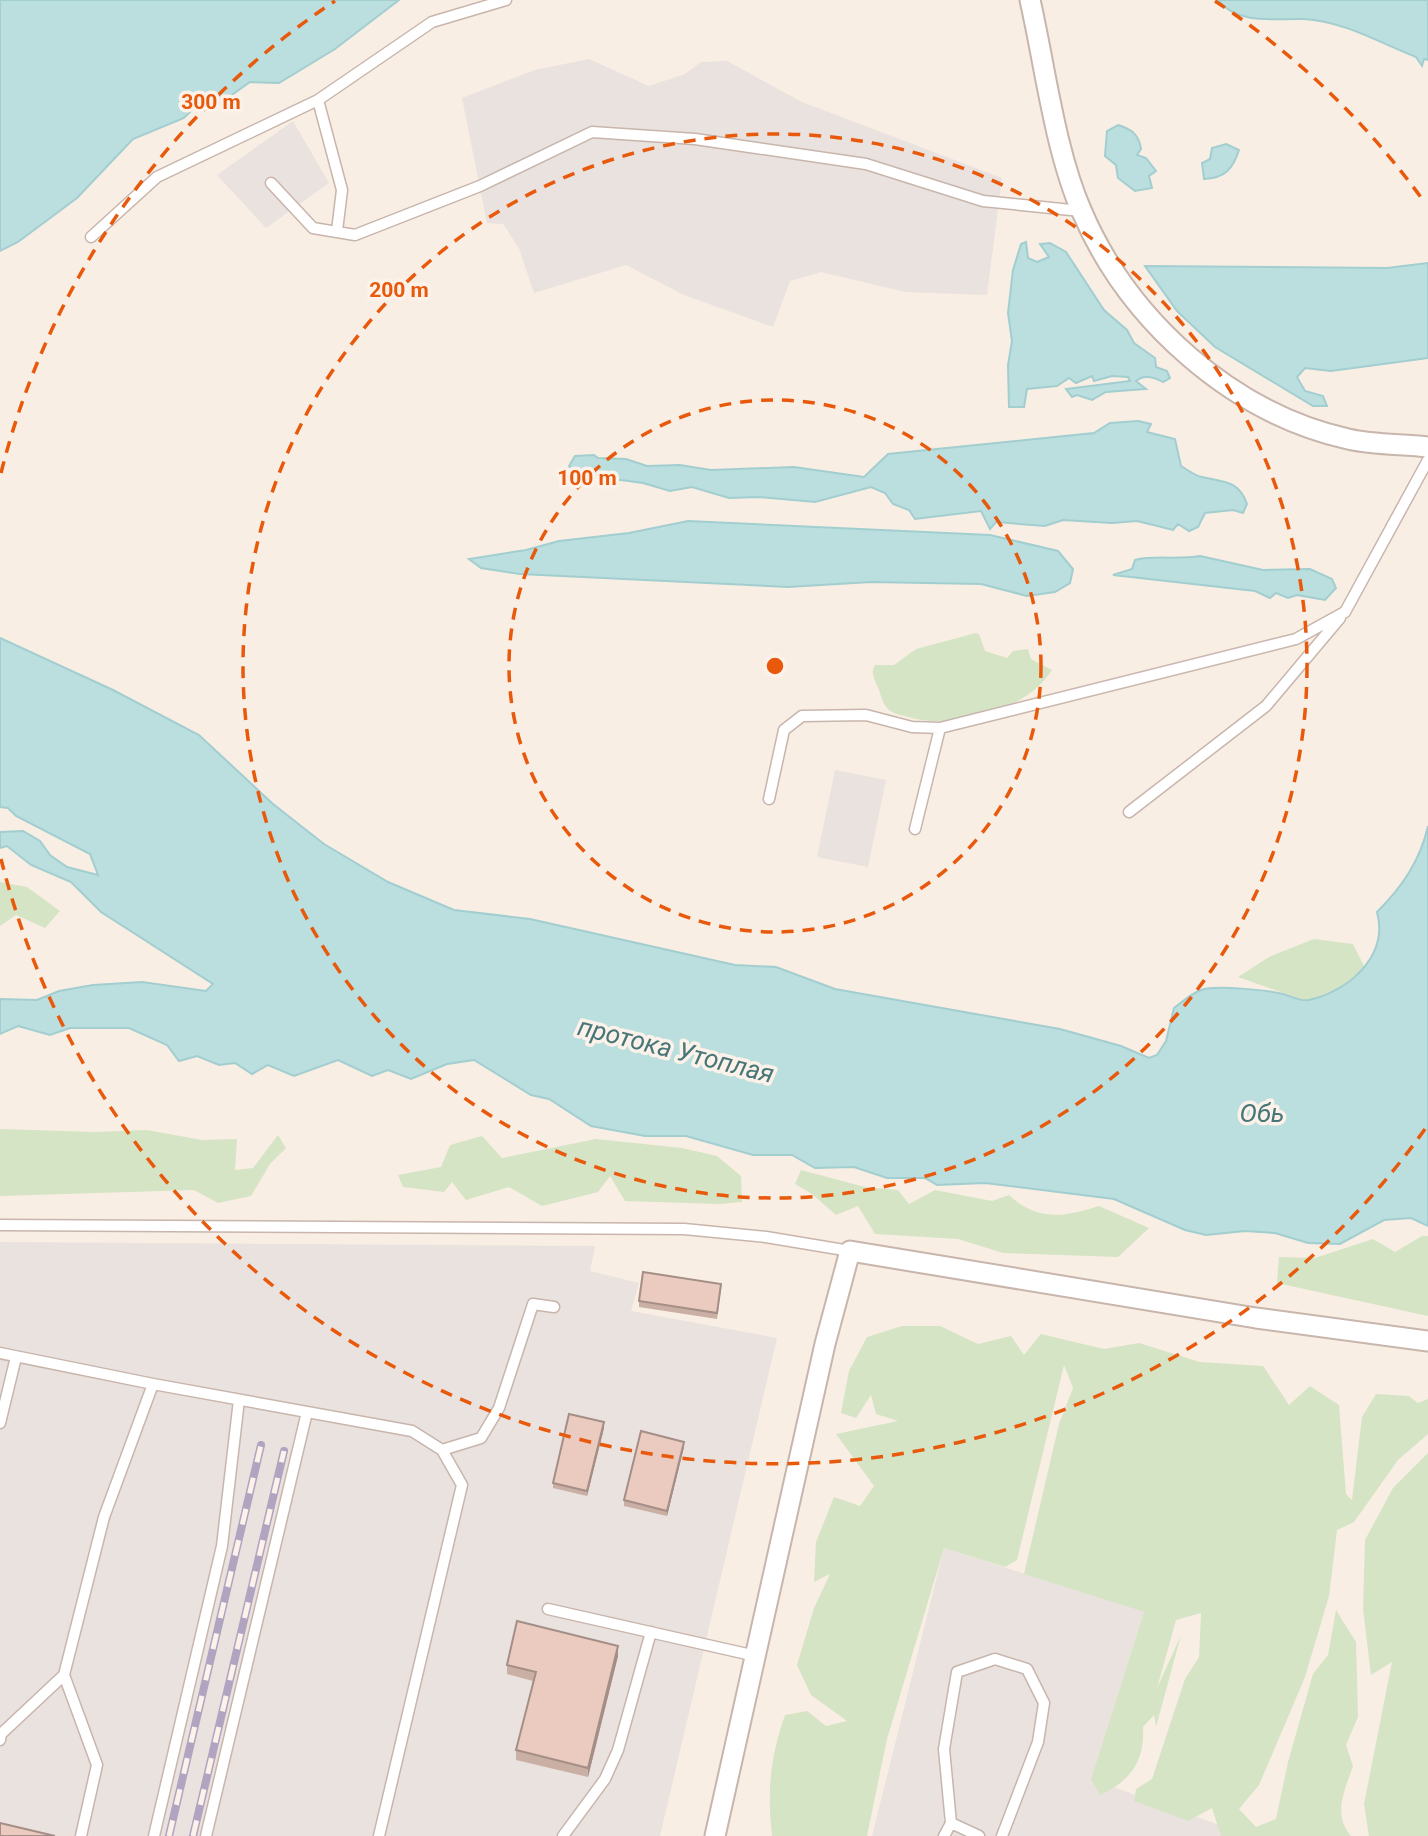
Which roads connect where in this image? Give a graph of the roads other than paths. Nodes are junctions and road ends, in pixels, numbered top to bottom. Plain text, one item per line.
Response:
1 (506, 0) edge
2 (1030, 0) edge
3 (318, 100) junction
4 (271, 183) dead end
5 (1082, 211) junction
6 (337, 232) junction
7 (91, 237) dead end
8 (1428, 447) edge
9 (1428, 460) edge
10 (1345, 612) junction
11 (940, 728) junction
12 (769, 799) dead end
13 (1129, 812) dead end
14 (915, 829) dead end
15 (0, 1224) edge
16 (850, 1251) junction
17 (554, 1307) dead end
18 (1428, 1341) edge
19 (0, 1353) edge
20 (16, 1357) junction
21 (153, 1384) junction
22 (239, 1399) junction
23 (307, 1412) junction
24 (0, 1423) edge
25 (442, 1450) junction
26 (548, 1609) dead end
27 (651, 1632) junction
28 (756, 1656) junction
29 (64, 1675) junction
30 (0, 1740) edge
31 (951, 1823) junction
32 (81, 1836) edge
33 (153, 1836) edge
34 (206, 1836) edge
35 (379, 1836) edge
36 (563, 1836) edge
37 (715, 1836) edge
38 (944, 1836) edge
39 (979, 1836) edge
40 (1002, 1836) edge

1 - 3 lane
2 - 5 street
3 - 6 lane
3 - 7 lane
4 - 6 lane
5 - 6 lane
5 - 8 street
9 - 10 lane
10 - 11 lane
10 - 13 lane
11 - 12 lane
11 - 14 lane
15 - 16 lane
16 - 18 street
16 - 28 street
17 - 25 lane
19 - 20 lane
20 - 21 lane
20 - 24 lane
21 - 22 lane
21 - 29 lane
22 - 23 lane
22 - 33 lane
23 - 25 lane
23 - 34 lane
25 - 35 lane
26 - 27 lane
27 - 28 lane
27 - 36 lane
28 - 37 street
29 - 30 lane
29 - 32 lane
31 - 38 lane
31 - 39 lane
31 - 40 lane

